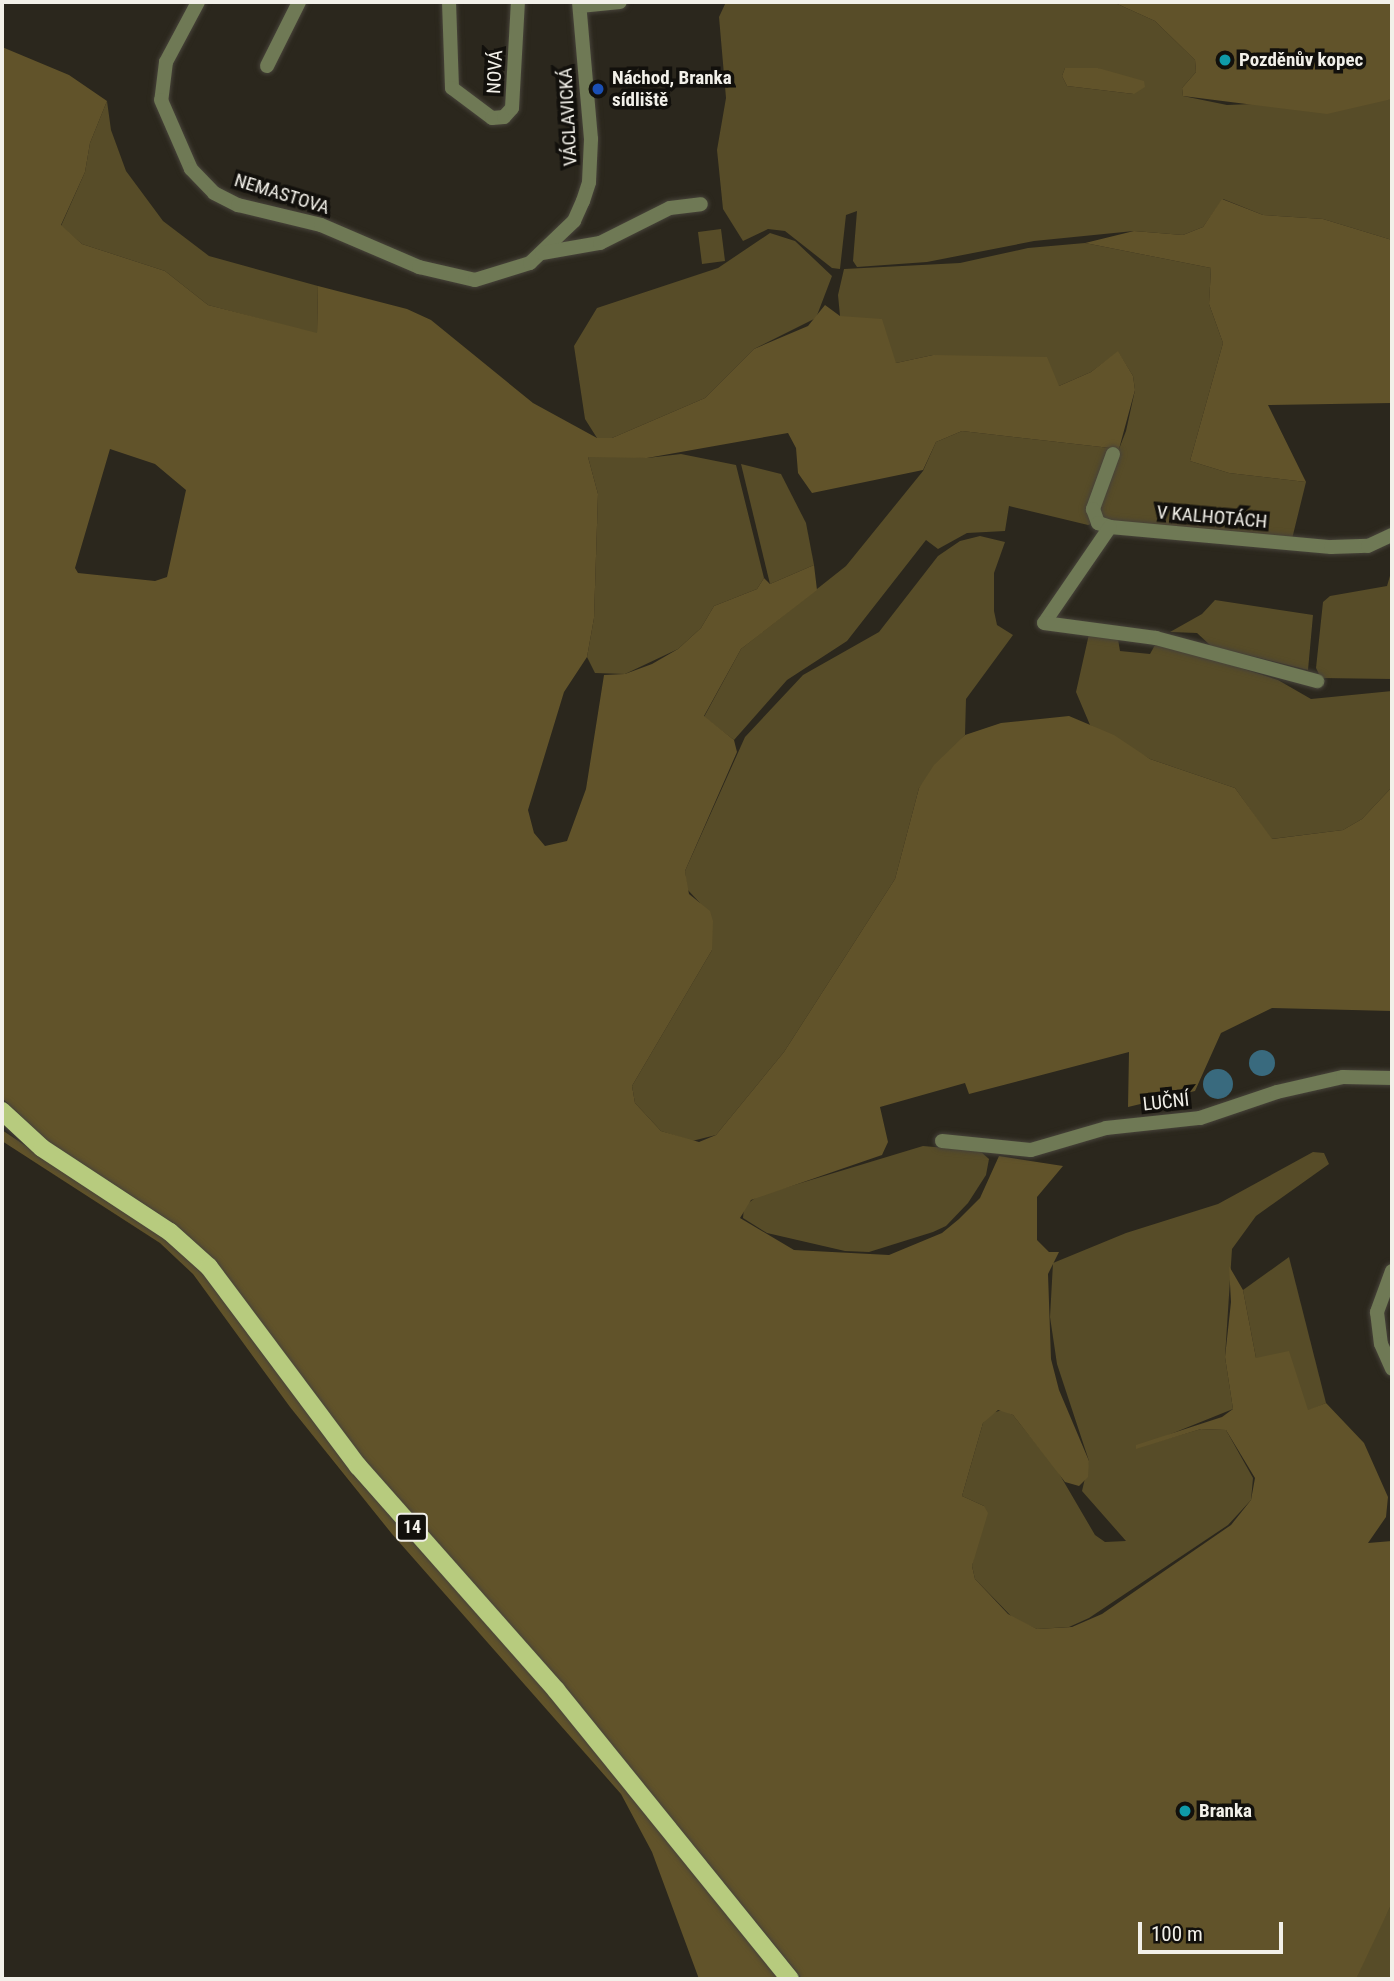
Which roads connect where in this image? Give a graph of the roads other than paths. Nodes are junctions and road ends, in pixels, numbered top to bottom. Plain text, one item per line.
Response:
1 (198, 2) edge
2 (299, 2) edge
3 (449, 2) edge
4 (518, 2) edge
5 (620, 2) edge
6 (580, 4) edge
7 (267, 66) dead end
8 (701, 204) dead end
9 (344, 234) joint
10 (542, 253) junction
11 (1113, 454) dead end
12 (1110, 527) junction
13 (1392, 535) edge
14 (1317, 681) dead end
15 (1392, 1077) edge
16 (2, 1111) edge
17 (942, 1141) dead end
18 (1391, 1276) edge
19 (1392, 1369) edge
20 (790, 1979) edge

1 - 9 street, NEMASTOVA
2 - 7 street
3 - 4 street, NOVÁ
5 - 6 street, VÁCLAVICKÁ
6 - 10 street, VÁCLAVICKÁ
8 - 10 street, VÁCLAVICKÁ
9 - 10 street, VÁCLAVICKÁ
11 - 12 street
12 - 13 street, V KALHOTÁCH
12 - 14 street
15 - 17 street, LUČNÍ
16 - 20 main road, 14
18 - 19 street

